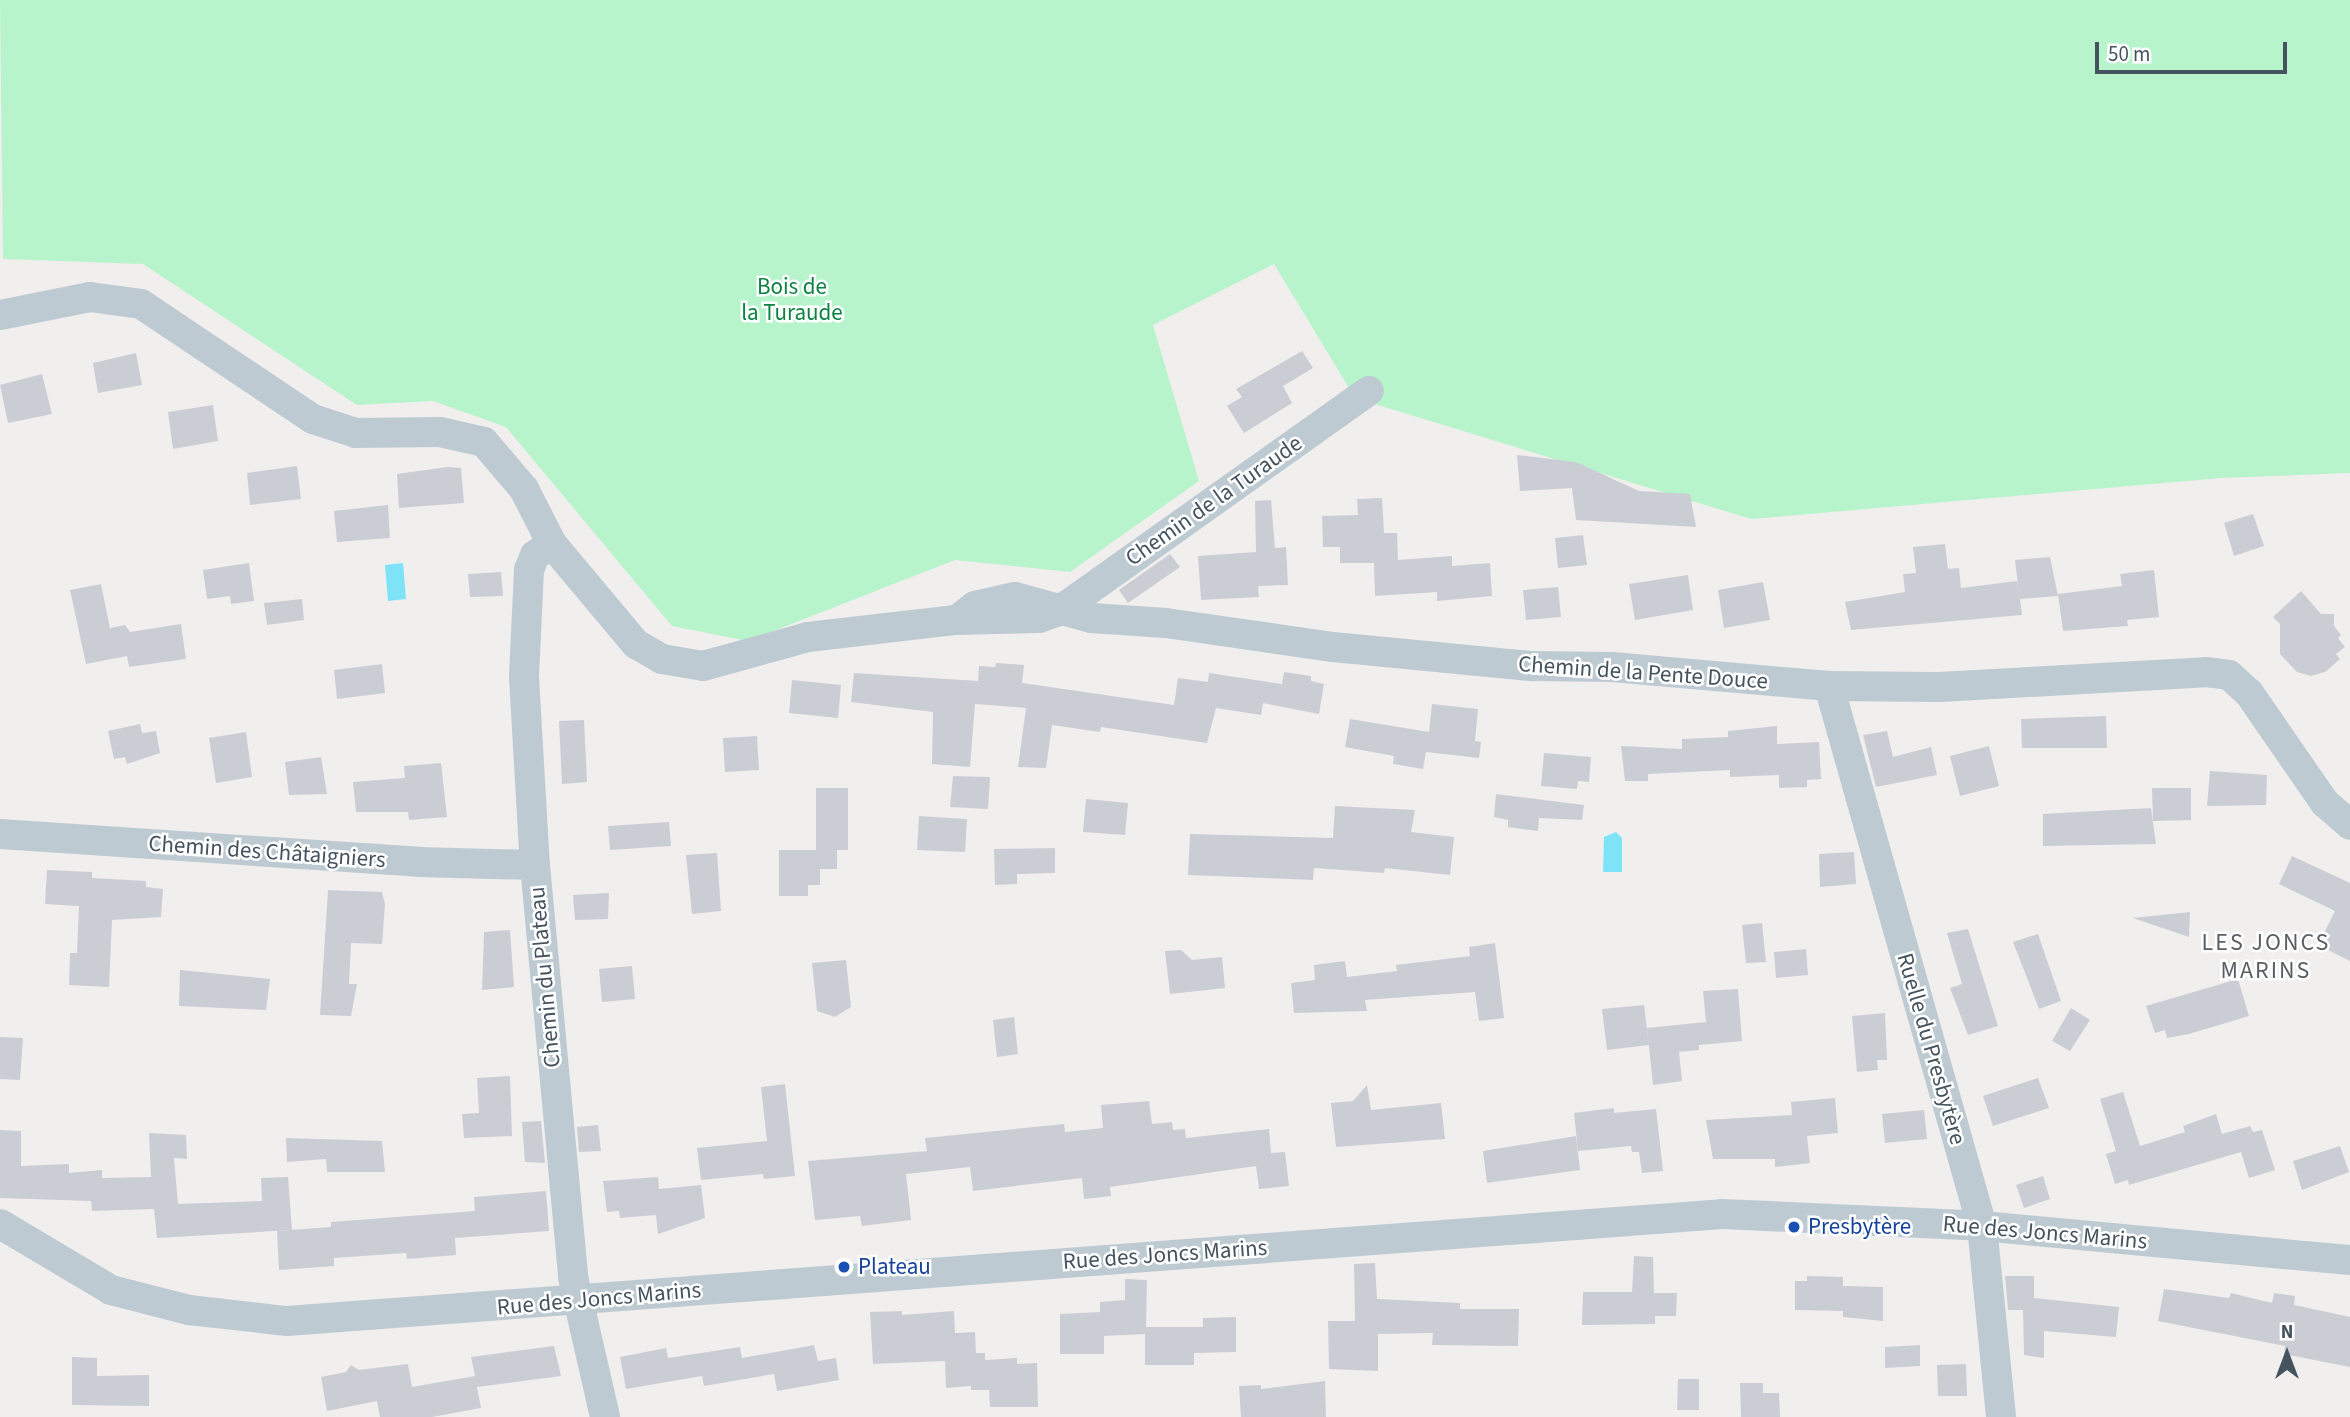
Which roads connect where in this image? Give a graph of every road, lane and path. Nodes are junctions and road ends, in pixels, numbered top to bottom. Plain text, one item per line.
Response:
1 (0, 315) edge
2 (1369, 391) dead end
3 (552, 544) junction
4 (1059, 611) junction
5 (1829, 686) junction
6 (2350, 825) edge
7 (0, 834) edge
8 (535, 865) junction
9 (0, 1224) edge
10 (1982, 1226) junction
11 (2350, 1260) edge
12 (578, 1301) junction
13 (605, 1417) edge
14 (2001, 1417) edge

1 - 3 street, Chemin de la Turaude
2 - 4 street, Chemin de la Turaude
3 - 4 street, Chemin de la Turaude
3 - 8 street, Chemin du Plateau
4 - 5 street, Chemin de la Pente Douce
5 - 6 street, Chemin de la Pente Douce
5 - 10 street, Ruelle du Presbytère
7 - 8 street, Chemin des Châtaigniers
8 - 12 street, Chemin du Plateau
9 - 12 street, Rue des Joncs Marins
10 - 11 street, Rue des Joncs Marins
10 - 12 street, Rue des Joncs Marins
10 - 14 street, Ruelle du Presbytère
12 - 13 street, Chemin du Plateau

